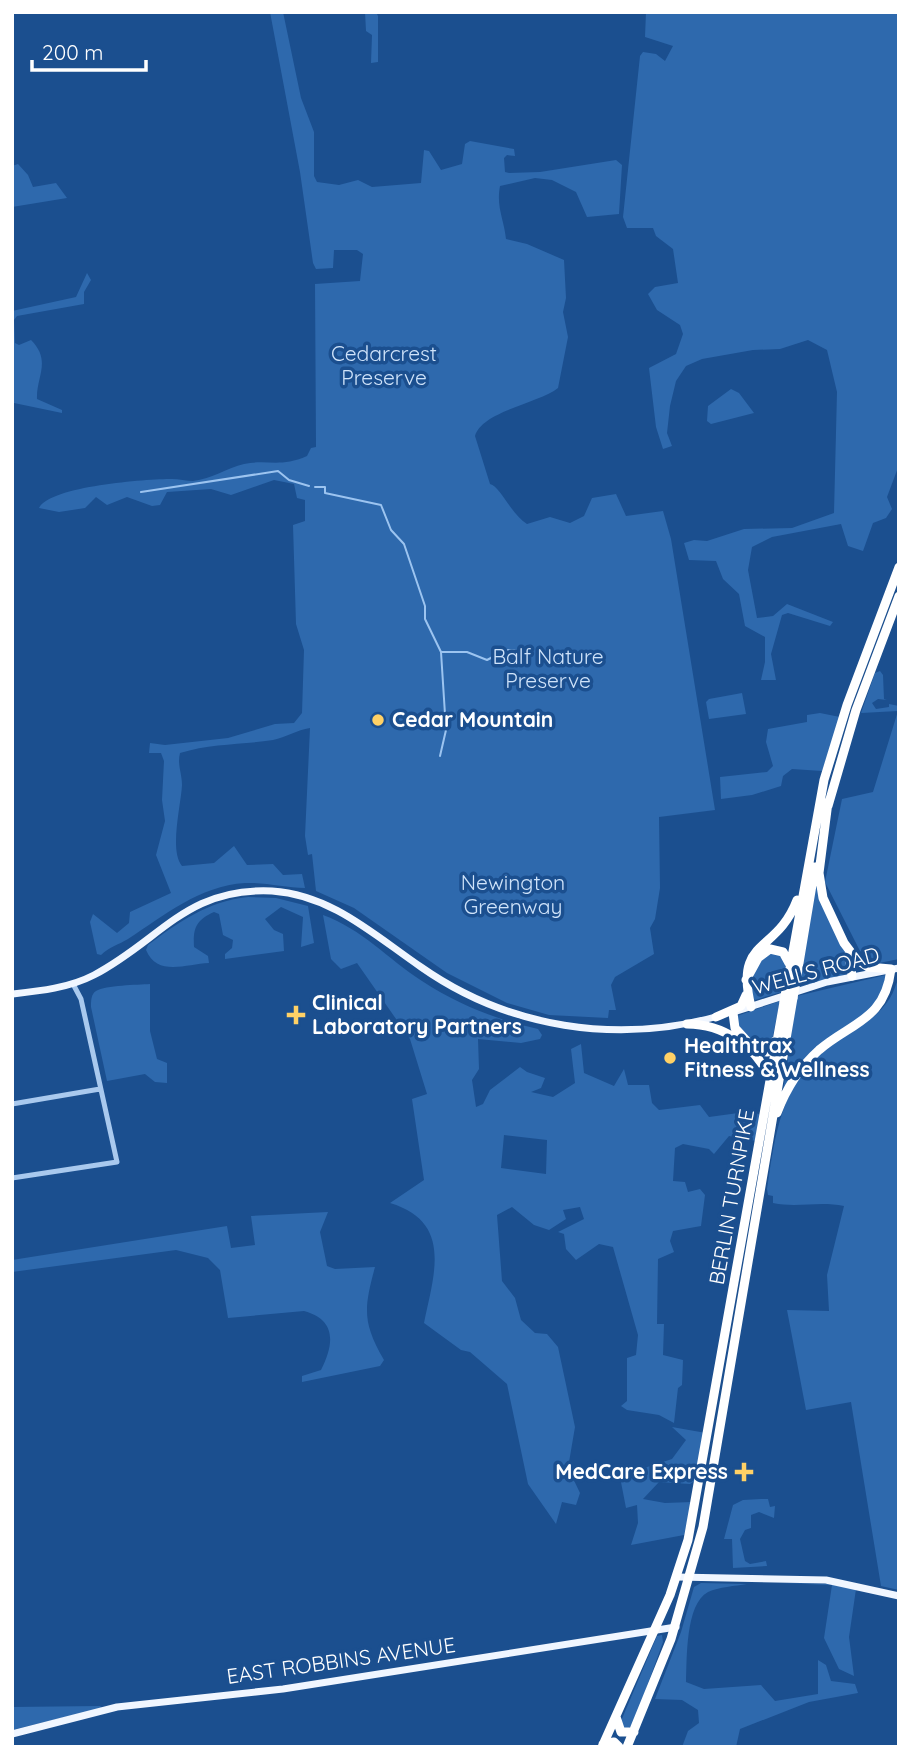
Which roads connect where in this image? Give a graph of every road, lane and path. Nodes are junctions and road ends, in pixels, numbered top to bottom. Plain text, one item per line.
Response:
1 (899, 567) edge
2 (899, 596) edge
3 (872, 668) junction
4 (859, 671) junction
5 (828, 802) junction
6 (806, 872) junction
7 (844, 943) junction
8 (789, 969) junction
9 (895, 969) edge
10 (852, 976) junction
11 (747, 980) junction
12 (73, 984) junction
13 (790, 988) junction
14 (747, 993) junction
15 (12, 994) edge
16 (788, 1000) junction
17 (747, 1008) junction
18 (733, 1013) junction
19 (716, 1017) junction
20 (687, 1024) junction
21 (778, 1033) junction
22 (750, 1048) junction
23 (770, 1079) junction
24 (100, 1089) junction
25 (12, 1104) edge
26 (768, 1141) junction
27 (12, 1178) edge
28 (708, 1432) junction
29 (720, 1433) junction
30 (677, 1577) junction
31 (690, 1577) junction
32 (899, 1596) edge
33 (676, 1627) junction
34 (653, 1630) junction
35 (616, 1716) junction
36 (634, 1732) junction
37 (12, 1734) edge
38 (603, 1745) edge
39 (619, 1747) edge
40 (626, 1747) edge

1 - 4 highway, BERLIN TURNPIKE
2 - 3 highway, BERLIN TURNPIKE
3 - 4 highway
3 - 5 highway, BERLIN TURNPIKE
4 - 6 highway, BERLIN TURNPIKE
5 - 7 highway
5 - 13 highway, BERLIN TURNPIKE
6 - 8 highway, BERLIN TURNPIKE
6 - 11 highway
7 - 9 highway
7 - 10 highway
8 - 11 highway
8 - 13 highway, BERLIN TURNPIKE
9 - 10 main road, WELLS ROAD
9 - 26 highway
10 - 17 main road, WELLS ROAD
11 - 14 highway
12 - 15 main road, WELLS ROAD
12 - 20 main road, WELLS ROAD
12 - 24 street
13 - 16 highway, BERLIN TURNPIKE, bridge
14 - 17 highway
14 - 19 highway
16 - 21 highway, BERLIN TURNPIKE
16 - 26 highway, BERLIN TURNPIKE
17 - 18 main road, WELLS ROAD
18 - 19 main road, WELLS ROAD
18 - 22 highway
19 - 20 main road, WELLS ROAD
20 - 22 highway
21 - 22 highway
21 - 23 highway, BERLIN TURNPIKE
22 - 23 highway
23 - 28 highway, BERLIN TURNPIKE
24 - 25 street
24 - 27 street
26 - 29 highway, BERLIN TURNPIKE
28 - 29 highway
28 - 30 highway, BERLIN TURNPIKE
29 - 31 highway, BERLIN TURNPIKE
30 - 31 main road
30 - 34 highway, BERLIN TURNPIKE
31 - 32 main road
31 - 33 highway, BERLIN TURNPIKE
33 - 34 main road, EAST ROBBINS AVENUE
33 - 36 highway, BERLIN TURNPIKE
34 - 35 highway, BERLIN TURNPIKE
34 - 37 main road, EAST ROBBINS AVENUE
35 - 36 highway
35 - 38 highway, BERLIN TURNPIKE
36 - 40 highway, BERLIN TURNPIKE
38 - 39 highway

